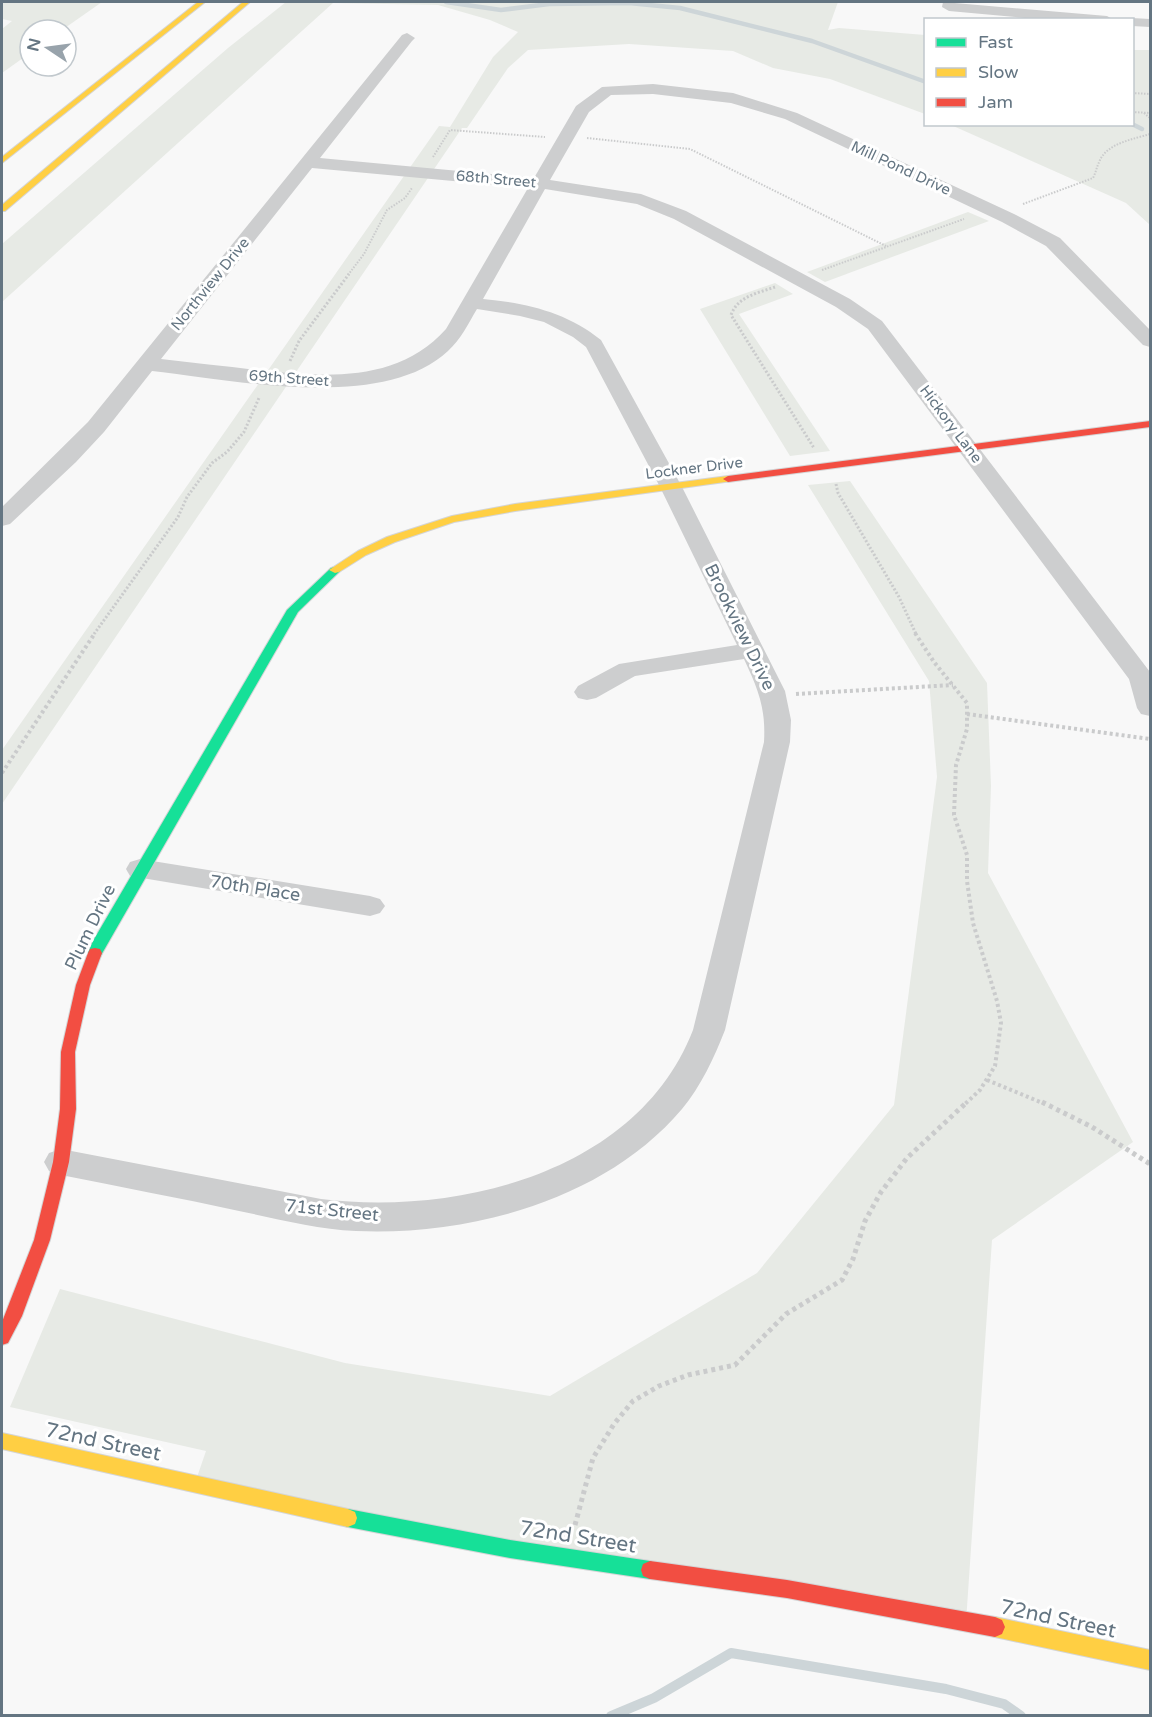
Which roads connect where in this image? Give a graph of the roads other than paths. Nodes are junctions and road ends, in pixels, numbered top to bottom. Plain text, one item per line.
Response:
1 (202, 2) edge
2 (247, 2) edge
3 (949, 4) edge
4 (1087, 18) edge
5 (1134, 21) edge
6 (1150, 23) edge
7 (407, 38) dead end
8 (2, 161) edge
9 (308, 162) junction
10 (540, 183) junction
11 (2, 209) edge
12 (680, 215) joint
13 (471, 303) junction
14 (1150, 341) edge
15 (146, 364) junction
16 (1150, 424) edge
17 (969, 448) junction
18 (671, 487) junction
19 (2, 519) edge
20 (279, 632) joint
21 (753, 650) junction
22 (587, 692) dead end
23 (1150, 708) edge
24 (140, 870) junction
25 (370, 906) dead end
26 (598, 1160) joint
27 (61, 1162) junction
28 (2, 1338) edge
29 (2, 1441) edge
30 (1150, 1660) edge

1 - 8 main road
2 - 11 main road
3 - 4 street
5 - 6 street
7 - 9 street, Northview Drive
9 - 10 street, 68th Street
9 - 15 street, Northview Drive
10 - 12 street, 68th Street
10 - 13 street
10 - 14 street, Mill Pond Drive
12 - 17 street, Hickory Lane
13 - 15 street, 69th Street
13 - 18 street, Brookview Drive
15 - 19 street, Northview Drive
16 - 17 main road, Lockner Drive
17 - 18 main road, Lockner Drive
17 - 23 street, Hickory Lane
18 - 20 main road, Lockner Drive
18 - 21 street, Brookview Drive
20 - 24 main road, Plum Drive
21 - 22 street
21 - 26 street, Brookview Drive
24 - 25 street, 70th Place
24 - 27 main road, Plum Drive
26 - 27 street, 71st Street
27 - 28 main road, Plum Drive
29 - 30 main road, 72nd Street

